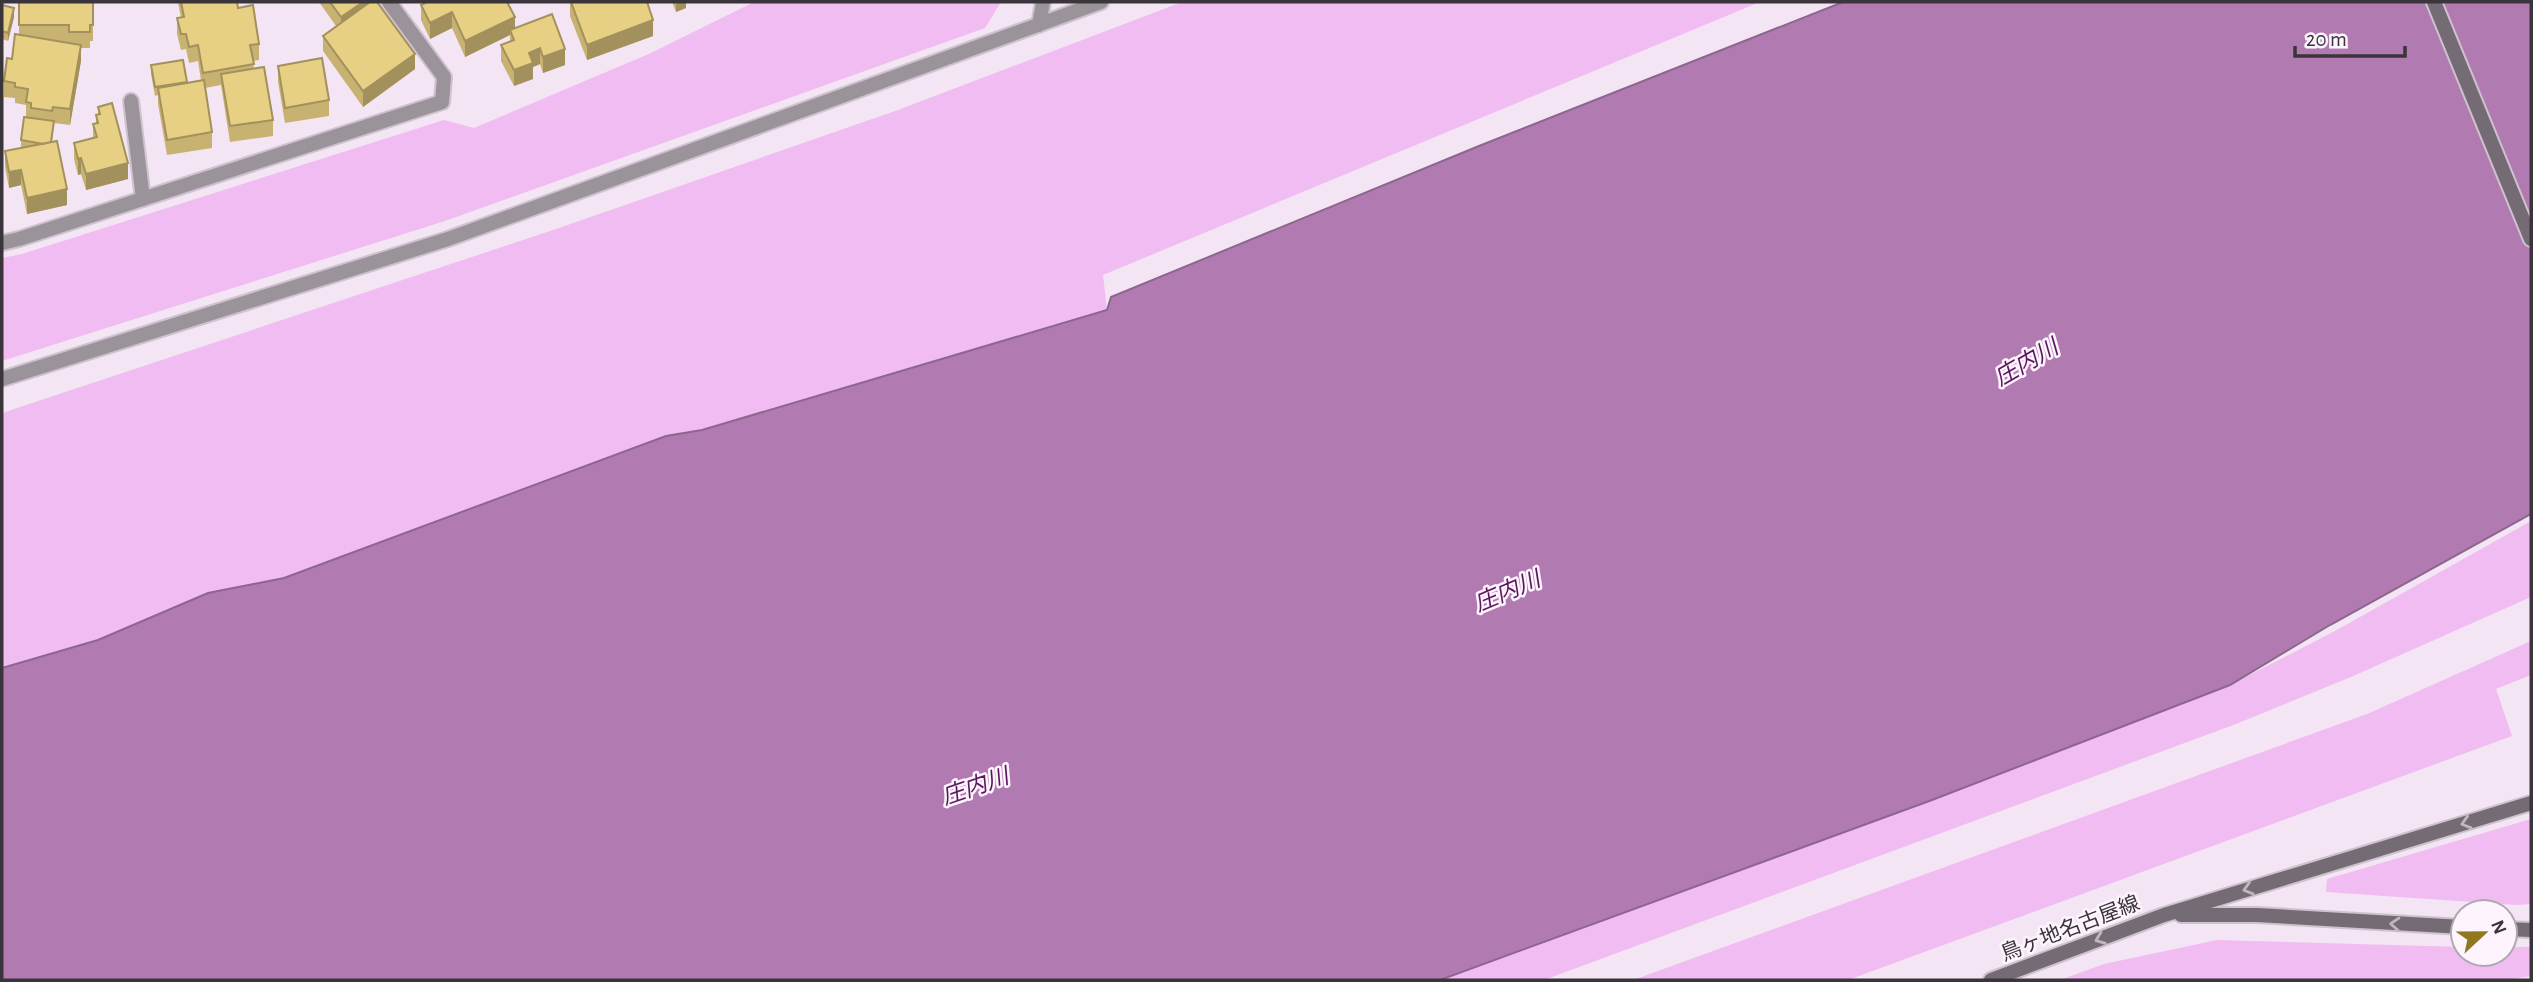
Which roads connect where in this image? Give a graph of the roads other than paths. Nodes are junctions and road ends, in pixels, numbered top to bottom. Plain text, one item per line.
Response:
1 (389, 2) edge
2 (1043, 2) edge
3 (1101, 2) edge
4 (2434, 2) edge
5 (1040, 25) junction
6 (131, 101) dead end
7 (143, 199) junction
8 (2531, 239) edge
9 (2, 243) edge
10 (2, 380) edge
11 (2531, 803) edge
12 (2164, 915) junction
13 (2449, 926) edge
14 (1991, 980) edge

1 - 7 street
2 - 5 street
3 - 5 street
4 - 8 main road
5 - 10 street
6 - 7 street
7 - 9 street
11 -> 12 main road, 鳥ヶ地名古屋線
13 -> 12 main road
12 -> 14 main road, 鳥ヶ地名古屋線

